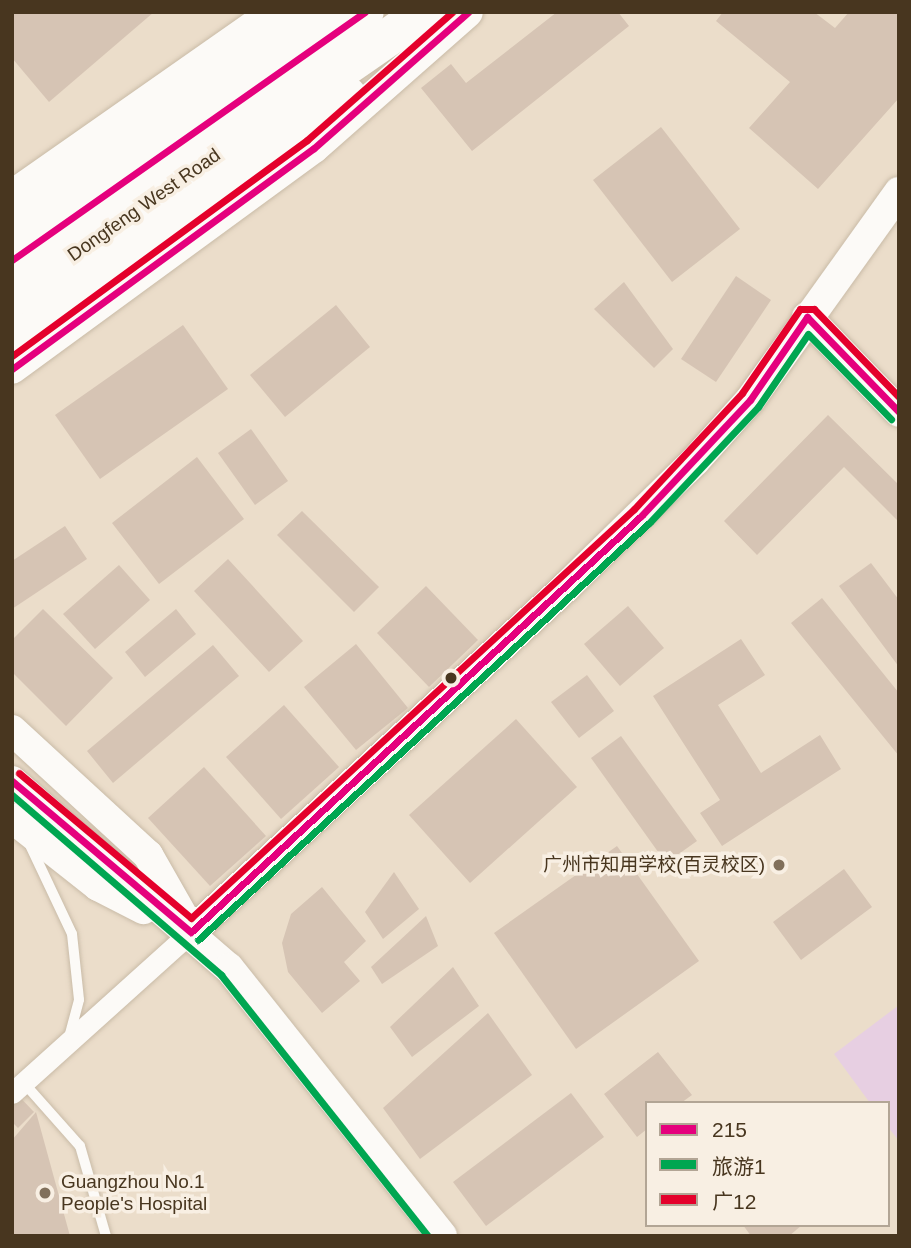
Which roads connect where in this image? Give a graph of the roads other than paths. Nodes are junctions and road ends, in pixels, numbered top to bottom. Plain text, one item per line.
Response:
1 (272, 12) edge
2 (315, 12) edge
3 (365, 12) edge
4 (425, 12) edge
5 (456, 12) edge
6 (468, 12) edge
7 (285, 124) junction
8 (899, 192) edge
9 (12, 195) edge
10 (12, 224) edge
11 (12, 260) edge
12 (12, 298) edge
13 (807, 317) junction
14 (12, 335) edge
15 (12, 369) edge
16 (899, 412) edge
17 (12, 730) edge
18 (18, 805) edge
19 (191, 932) junction
20 (69, 1042) junction
21 (18, 1088) edge
22 (106, 1236) edge
23 (442, 1236) edge

1 - 9 street
2 - 10 street
3 - 11 highway, Dongfeng West Road
4 - 7 highway, Dongfeng West Road
5 - 7 street
6 - 15 street
7 - 12 highway, Dongfeng West Road
7 - 14 street
8 - 13 street
13 - 16 street
13 - 19 street
17 - 19 street
18 - 19 street
18 - 20 lane
19 - 20 street
19 - 23 street
20 - 21 street
21 - 22 lane

